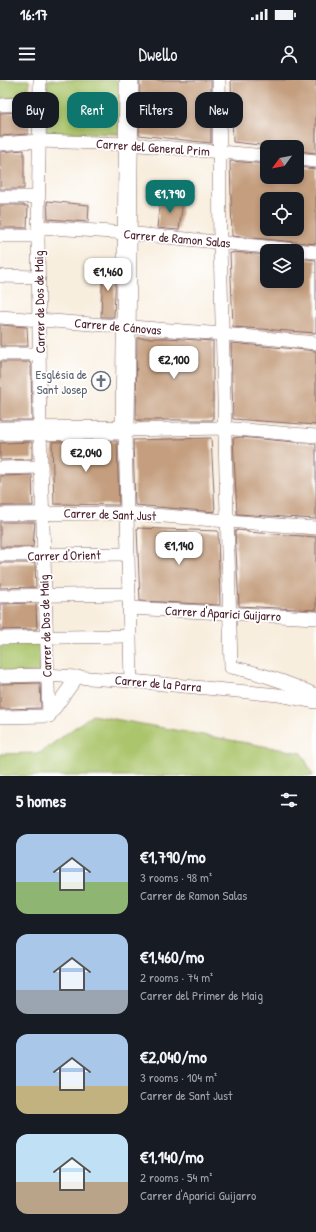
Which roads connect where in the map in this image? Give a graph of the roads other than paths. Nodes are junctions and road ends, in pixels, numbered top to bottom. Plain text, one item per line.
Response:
1 (40, 80) edge
2 (129, 80) edge
3 (219, 80) edge
4 (39, 92) edge
5 (12, 104) edge
6 (0, 105) edge
7 (39, 128) edge
8 (39, 141) junction
9 (0, 144) edge
10 (128, 144) junction
11 (220, 152) junction
12 (260, 155) edge
13 (304, 160) edge
14 (316, 161) edge
15 (0, 197) edge
16 (38, 197) junction
17 (38, 232) junction
18 (127, 234) junction
19 (0, 236) edge
20 (220, 242) junction
21 (316, 252) edge
22 (0, 276) edge
23 (38, 277) junction
24 (0, 317) edge
25 (39, 319) junction
26 (126, 326) junction
27 (223, 334) junction
28 (316, 343) edge
29 (0, 354) edge
30 (39, 354) junction
31 (223, 428) junction
32 (125, 430) junction
33 (0, 431) edge
34 (40, 431) junction
35 (316, 436) edge
36 (41, 467) junction
37 (0, 468) edge
38 (42, 513) junction
39 (127, 513) junction
40 (0, 514) edge
41 (226, 522) junction
42 (316, 528) edge
43 (43, 554) junction
44 (128, 554) junction
45 (0, 556) edge
46 (129, 594) junction
47 (0, 596) edge
48 (44, 596) junction
49 (129, 608) junction
50 (229, 612) junction
51 (316, 618) edge
52 (130, 636) junction
53 (0, 638) edge
54 (46, 638) junction
55 (47, 675) junction
56 (0, 676) edge
57 (77, 677) junction
58 (131, 680) junction
59 (316, 695) edge
60 (316, 702) edge
61 (49, 716) junction
62 (0, 718) edge

1 - 4 street, Carrer de Dos de Maig
2 - 10 street
3 - 11 street
5 - 6 street
7 - 8 street, Carrer de Dos de Maig
8 - 9 street, Carrer del General Prim
8 - 10 street, Carrer del General Prim
8 - 16 street, Carrer de Dos de Maig
10 - 11 street, Carrer del General Prim
10 - 18 street
11 - 12 street, Carrer del General Prim
11 - 20 street
13 - 14 street
15 - 16 street
16 - 17 street, Carrer de Dos de Maig
17 - 18 street, Carrer de Ramon Salas
17 - 19 street, Carrer de Ramon Salas
17 - 23 street, Carrer de Dos de Maig
18 - 20 street, Carrer de Ramon Salas
18 - 26 street
20 - 21 street, Carrer de Ramon Salas
20 - 27 street
22 - 23 street
23 - 25 street, Carrer de Dos de Maig
24 - 25 street, Carrer de Cánovas
25 - 26 street, Carrer de Cánovas
25 - 30 street, Carrer de Dos de Maig
26 - 27 street, Carrer de Cánovas
26 - 32 street
27 - 28 street, Carrer de Cánovas
27 - 31 street
29 - 30 street
30 - 34 street, Carrer de Dos de Maig
31 - 32 street
31 - 35 street
31 - 41 street
32 - 34 street
32 - 39 street
33 - 34 street
34 - 36 street, Carrer de Dos de Maig
36 - 37 street
36 - 38 street, Carrer de Dos de Maig
38 - 39 street, Carrer de Sant Just
38 - 40 street, Carrer de Sant Just
38 - 43 street, Carrer de Dos de Maig
39 - 41 street, Carrer de Sant Just
39 - 44 street
41 - 42 street, Carrer de Sant Just
41 - 50 street
43 - 44 street, Carrer d'Orient
43 - 45 street, Carrer d'Orient
43 - 48 street, Carrer de Dos de Maig
44 - 46 street
46 - 48 street
46 - 49 street
47 - 48 street
48 - 54 street, Carrer de Dos de Maig
49 - 50 street, Carrer d'Aparici Guijarro
49 - 52 street
50 - 51 street, Carrer d'Aparici Guijarro
50 - 59 street
52 - 54 street
52 - 58 street
53 - 54 street
54 - 55 street, Carrer de Dos de Maig
55 - 56 street, Carrer de la Parra
55 - 57 street, Carrer de la Parra
55 - 61 street, Carrer de Dos de Maig
57 - 58 street, Carrer de la Parra
57 - 61 street
58 - 60 street, Carrer de la Parra
61 - 62 street

